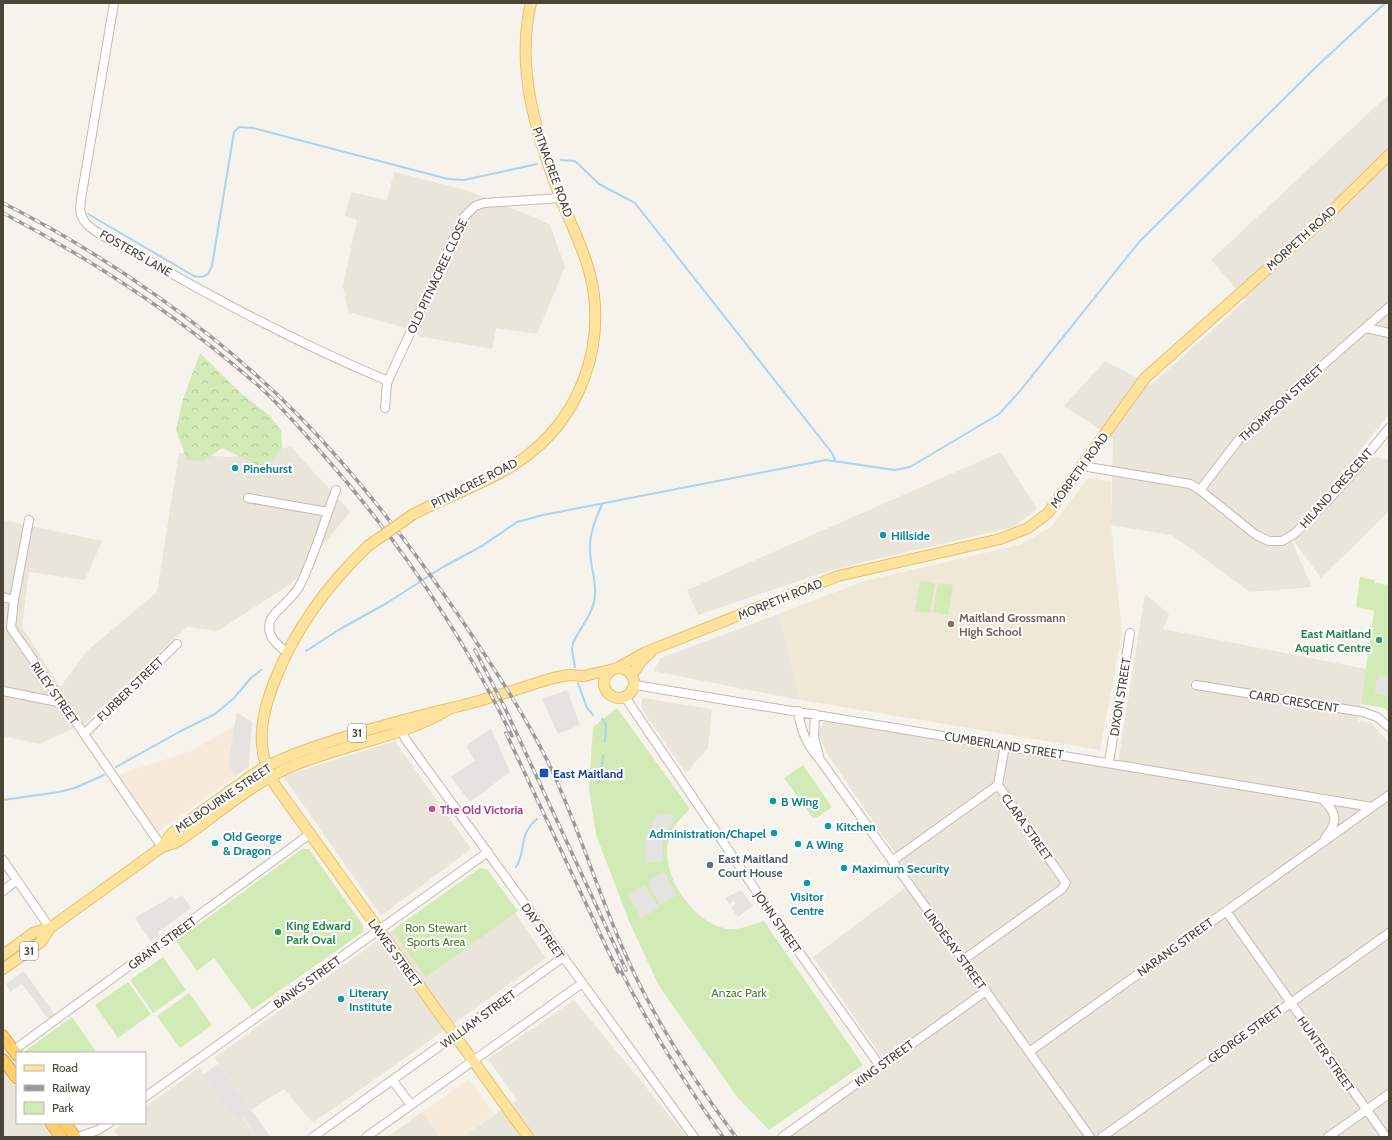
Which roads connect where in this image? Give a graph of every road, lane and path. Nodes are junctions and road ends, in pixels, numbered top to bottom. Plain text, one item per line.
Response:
1 (114, 3) edge
2 (531, 3) edge
3 (1389, 155) edge
4 (561, 198) junction
5 (1389, 307) edge
6 (1366, 328) junction
7 (1389, 333) edge
8 (388, 381) junction
9 (385, 408) dead end
10 (1389, 428) edge
11 (1082, 466) junction
12 (336, 490) dead end
13 (1200, 490) junction
14 (248, 498) dead end
15 (328, 512) junction
16 (29, 520) dead end
17 (3, 597) edge
18 (14, 600) junction
19 (1130, 633) dead end
20 (177, 644) dead end
21 (657, 648) junction
22 (286, 652) junction
23 (615, 669) junction
24 (584, 676) junction
25 (633, 680) junction
26 (1196, 685) dead end
27 (3, 691) edge
28 (606, 692) junction
29 (625, 697) junction
30 (63, 703) junction
31 (798, 711) junction
32 (815, 714) junction
33 (399, 726) junction
34 (1389, 727) edge
35 (84, 734) junction
36 (1005, 745) junction
37 (821, 761) junction
38 (1109, 762) junction
39 (266, 767) junction
40 (271, 777) junction
41 (998, 785) junction
42 (1389, 795) edge
43 (1323, 800) junction
44 (1372, 807) junction
45 (310, 834) junction
46 (1321, 844) junction
47 (162, 847) junction
48 (488, 852) junction
49 (3, 860) edge
50 (892, 861) junction
51 (17, 880) junction
52 (3, 891) edge
53 (1226, 911) junction
54 (50, 928) junction
55 (379, 930) junction
56 (1389, 932) edge
57 (3, 955) edge
58 (562, 958) junction
59 (963, 960) junction
60 (3, 969) edge
61 (581, 984) junction
62 (986, 991) junction
63 (1290, 1002) junction
64 (3, 1036) edge
65 (456, 1036) junction
66 (16, 1052) edge
67 (1029, 1052) junction
68 (15, 1053) edge
69 (3, 1060) edge
70 (474, 1061) junction
71 (880, 1066) junction
72 (16, 1077) edge
73 (393, 1081) junction
74 (1389, 1094) edge
75 (146, 1096) edge
76 (411, 1105) junction
77 (1366, 1110) junction
78 (51, 1124) edge
79 (66, 1124) edge
80 (108, 1124) edge
81 (96, 1134) edge
82 (317, 1136) edge
83 (61, 1137) edge
84 (77, 1137) edge
85 (366, 1137) edge
86 (528, 1137) edge
87 (694, 1137) edge
88 (782, 1137) edge
89 (1090, 1137) edge
90 (1102, 1137) edge
91 (1328, 1137) edge
92 (1386, 1137) edge

1 - 8 street, FOSTERS LANE
2 - 4 main road, PITNACREE ROAD
3 - 11 main road, MORPETH ROAD / 31
4 - 8 street, OLD PITNACREE CLOSE
4 - 22 main road, PITNACREE ROAD, bridge
5 - 6 street, THOMPSON STREET
6 - 7 street
6 - 13 street, THOMPSON STREET
8 - 9 street, OLD PITNACREE CLOSE
10 - 13 street, HILAND CRESCENT
11 - 13 street
11 - 21 main road, MORPETH ROAD / 31
12 - 15 street
14 - 15 street
15 - 22 street
16 - 18 street, RILEY STREET
17 - 18 street
18 - 30 street, RILEY STREET
19 - 38 street, DIXON STREET
20 - 35 street, FURBER STREET
21 - 23 main road, MORPETH ROAD / 31
21 - 25 main road, MORPETH ROAD / 31
22 - 39 main road, PITNACREE ROAD
23 - 24 main road, MELBOURNE STREET / 31
23 - 25 main road
23 - 28 main road
24 - 28 main road
24 - 33 main road, MELBOURNE STREET / 31
25 - 29 main road, 31
25 - 31 street, CUMBERLAND STREET
26 - 34 street, CARD CRESCENT
27 - 30 street
28 - 29 main road
29 - 71 street, JOHN STREET
30 - 35 street, RILEY STREET
31 - 32 street, CUMBERLAND STREET
31 - 37 street, LINDESAY STREET
32 - 36 street, CUMBERLAND STREET
32 - 37 street, LINDESAY STREET
33 - 39 main road, MELBOURNE STREET / 31
33 - 40 main road, MELBOURNE STREET / 31
33 - 48 street, DAY STREET
35 - 47 street, RILEY STREET
36 - 38 street, CUMBERLAND STREET
36 - 41 street, CLARA STREET
37 - 50 street, LINDESAY STREET
38 - 43 street, CUMBERLAND STREET
39 - 40 main road, LAWES STREET
39 - 47 main road, MELBOURNE STREET / 31
40 - 45 main road, LAWES STREET
40 - 47 main road, MELBOURNE STREET / 31
41 - 50 street
41 - 59 street, CLARA STREET
42 - 44 street, NARANG STREET
43 - 44 street, CUMBERLAND STREET
43 - 46 street, NARANG STREET
44 - 46 street, NARANG STREET
45 - 55 main road, LAWES STREET
45 - 66 street, GRANT STREET
46 - 53 street, NARANG STREET
47 - 54 main road, MELBOURNE STREET / 31
48 - 55 street, BANKS STREET
48 - 58 street, DAY STREET
49 - 51 street
50 - 59 street, LINDESAY STREET
51 - 52 street
51 - 54 street
53 - 63 street, HUNTER STREET
53 - 67 street, NARANG STREET
54 - 57 main road, MELBOURNE STREET / 31
54 - 60 main road, MELBOURNE STREET / 31
55 - 65 main road, LAWES STREET
55 - 75 street, BANKS STREET
56 - 63 street, GEORGE STREET
58 - 61 street, DAY STREET
58 - 65 street, WILLIAM STREET
59 - 62 street, LINDESAY STREET
61 - 70 street
61 - 87 street, DAY STREET
62 - 67 street, LINDESAY STREET
62 - 71 street, KING STREET
63 - 77 street, HUNTER STREET
63 - 90 street, GEORGE STREET
64 - 68 highway
65 - 70 main road, LAWES STREET
65 - 73 street, WILLIAM STREET
67 - 89 street, LINDESAY STREET
69 - 72 highway
70 - 76 street
70 - 86 main road, LAWES STREET
71 - 88 street, KING STREET
73 - 76 street
73 - 82 street, WILLIAM STREET
74 - 77 street
76 - 85 street
77 - 91 street
77 - 92 street, HUNTER STREET
78 - 83 highway
79 - 84 highway
80 - 81 street
81 - 84 street

